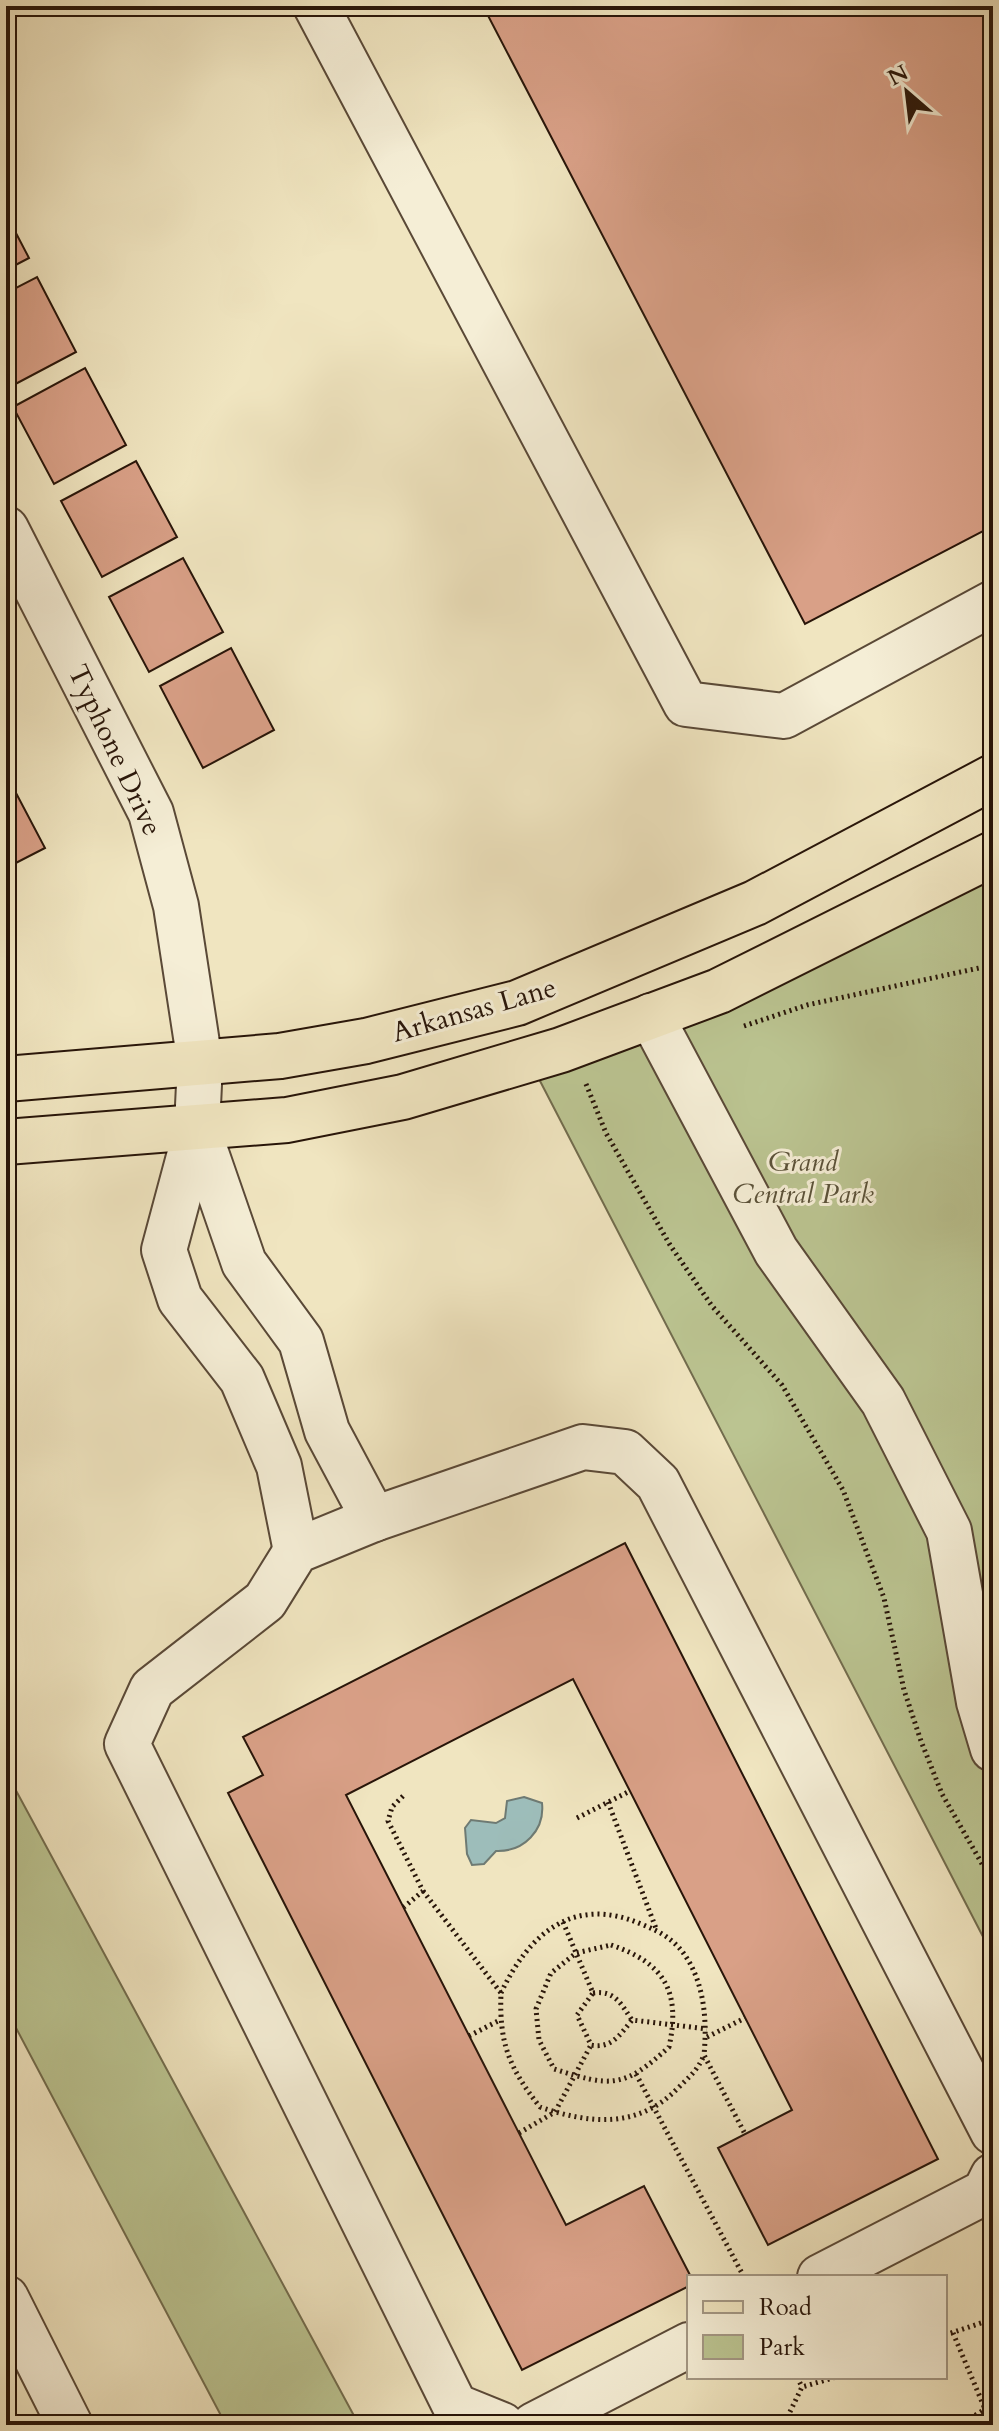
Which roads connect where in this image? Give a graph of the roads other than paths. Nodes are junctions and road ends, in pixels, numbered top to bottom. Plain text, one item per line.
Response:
1 (316, 6) edge
2 (6, 529) edge
3 (993, 603) edge
4 (993, 777) edge
5 (993, 854) edge
6 (651, 1016) junction
7 (200, 1063) junction
8 (6, 1079) edge
9 (197, 1127) junction
10 (6, 1142) edge
11 (374, 1519) junction
12 (296, 1551) junction
13 (975, 1581) edge
14 (993, 1749) edge
15 (993, 2132) edge
16 (993, 2176) edge
17 (824, 2275) edge
18 (6, 2298) edge
19 (687, 2346) edge
20 (20, 2364) edge
21 (70, 2425) edge
22 (502, 2425) edge
23 (534, 2425) edge

1 - 3 street
2 - 7 street, Typhone Drive
4 - 7 main road, Arkansas Lane
5 - 6 main road
6 - 9 main road
6 - 13 street
7 - 8 main road, Arkansas Lane
7 - 9 street, Typhone Drive
9 - 10 main road
9 - 11 street
9 - 12 street
11 - 12 street
11 - 15 street
12 - 22 street
13 - 14 street
16 - 17 street
18 - 20 street
19 - 23 street
20 - 21 street

